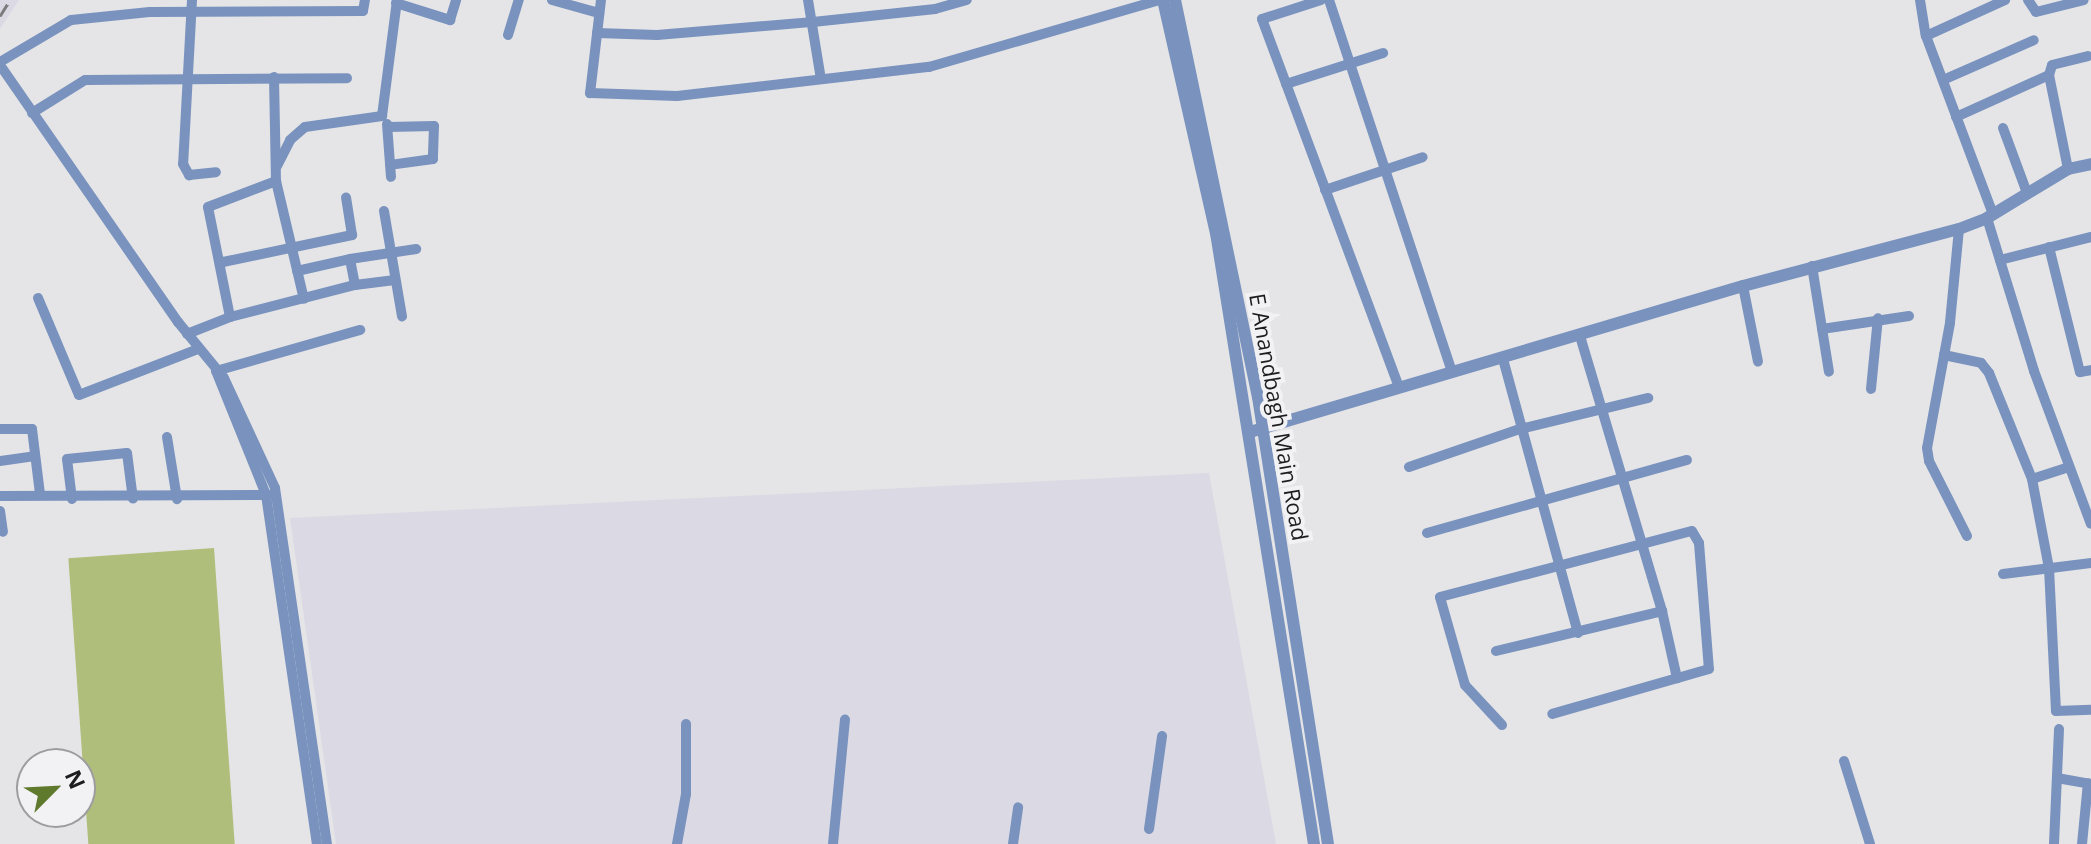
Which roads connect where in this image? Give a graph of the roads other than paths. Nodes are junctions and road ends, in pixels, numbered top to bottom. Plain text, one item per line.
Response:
1 (192, 0) edge
2 (266, 0) edge
3 (365, 0) edge
4 (456, 0) edge
5 (519, 0) edge
6 (552, 0) edge
7 (601, 0) edge
8 (808, 0) edge
9 (967, 0) edge
10 (1161, 0) edge
11 (1175, 0) edge
12 (1321, 0) edge
13 (1329, 0) edge
14 (1920, 0) edge
15 (2005, 0) edge
16 (2028, 0) edge
17 (2084, 0) edge
18 (396, 1) edge
19 (1988, 4) edge
20 (265, 13) junction
21 (599, 13) junction
22 (190, 14) junction
23 (813, 22) junction
24 (597, 33) junction
25 (508, 35) dead end
26 (1926, 36) junction
27 (2034, 40) dead end
28 (1383, 53) dead end
29 (2088, 56) dead end
30 (1350, 63) junction
31 (0, 64) edge
32 (185, 75) junction
33 (2049, 75) junction
34 (274, 77) junction
35 (347, 78) dead end
36 (821, 79) junction
37 (1943, 80) junction
38 (1286, 84) junction
39 (32, 113) junction
40 (382, 116) junction
41 (1956, 117) junction
42 (388, 127) junction
43 (2003, 128) dead end
44 (1423, 157) dead end
45 (2091, 164) edge
46 (390, 165) junction
47 (277, 166) junction
48 (2068, 169) junction
49 (1385, 170) junction
50 (216, 172) dead end
51 (391, 177) dead end
52 (276, 181) junction
53 (1325, 190) junction
54 (2027, 193) junction
55 (346, 197) dead end
56 (384, 211) dead end
57 (1990, 216) junction
58 (1959, 229) junction
59 (2091, 237) edge
60 (292, 247) junction
61 (2049, 247) junction
62 (416, 249) dead end
63 (391, 251) junction
64 (350, 259) junction
65 (2000, 260) junction
66 (223, 262) junction
67 (1812, 266) junction
68 (297, 271) junction
69 (395, 280) junction
70 (355, 285) junction
71 (1743, 286) junction
72 (38, 298) dead end
73 (304, 299) junction
74 (402, 316) dead end
75 (1909, 316) dead end
76 (230, 317) junction
77 (1878, 318) junction
78 (1822, 329) junction
79 (360, 330) dead end
80 (187, 334) junction
81 (1580, 336) junction
82 (198, 349) junction
83 (1944, 355) junction
84 (1503, 359) junction
85 (1758, 362) dead end
86 (2091, 370) edge
87 (216, 371) junction
88 (1452, 371) junction
89 (1829, 372) dead end
90 (1399, 387) junction
91 (1871, 389) dead end
92 (1648, 398) dead end
93 (1601, 408) junction
94 (0, 429) edge
95 (1520, 429) junction
96 (1257, 431) junction
97 (167, 437) dead end
98 (35, 456) junction
99 (1687, 460) dead end
100 (0, 461) edge
101 (1409, 467) dead end
102 (2069, 467) junction
103 (1618, 478) junction
104 (2032, 479) junction
105 (40, 494) junction
106 (272, 495) junction
107 (0, 496) edge
108 (72, 499) junction
109 (133, 499) junction
110 (177, 499) junction
111 (1538, 500) junction
112 (0, 511) edge
113 (2091, 524) edge
114 (3, 532) dead end
115 (1427, 533) dead end
116 (1967, 536) dead end
117 (1644, 547) junction
118 (2091, 563) edge
119 (1556, 565) junction
120 (2049, 568) junction
121 (2003, 574) dead end
122 (1662, 611) junction
123 (1578, 633) junction
124 (1496, 651) dead end
125 (1677, 678) junction
126 (2091, 710) edge
127 (1552, 714) dead end
128 (845, 720) dead end
129 (686, 724) dead end
130 (1502, 725) dead end
131 (2059, 729) dead end
132 (1162, 736) dead end
133 (310, 756) junction
134 (1844, 761) dead end
135 (2057, 778) junction
136 (2089, 783) edge
137 (1018, 807) dead end
138 (1149, 829) dead end
139 (317, 844) edge
140 (327, 844) edge
141 (677, 844) edge
142 (833, 844) edge
143 (1013, 844) edge
144 (1314, 844) edge
145 (1328, 844) edge
146 (1870, 844) edge
147 (2054, 844) edge
148 (2082, 844) edge

1 - 22 street
2 - 20 street
3 - 20 street
4 - 18 street
5 - 25 street
6 - 21 street
7 - 21 street
8 - 23 street
9 - 23 street
10 - 36 street
10 - 96 street, E Anandbagh Main Road
11 - 96 street, E Anandbagh Main Road
12 - 38 street
13 - 30 street
14 - 26 street
15 - 19 street
16 - 17 street
18 - 40 street
19 - 26 street
20 - 22 street
21 - 24 street
22 - 31 street
22 - 32 street
23 - 24 street
23 - 36 street
24 - 36 street
26 - 37 street
27 - 37 street
28 - 30 street
29 - 33 street
30 - 38 street
30 - 49 street
31 - 39 street
32 - 34 street
32 - 39 street
32 - 50 street
33 - 41 street
33 - 48 street
34 - 35 street
34 - 47 street
37 - 41 street
38 - 53 street
39 - 80 street
40 - 42 street
40 - 47 street
41 - 57 street
42 - 46 street
42 - 46 street
43 - 54 street
44 - 49 street
45 - 48 street
46 - 51 street
47 - 52 street
48 - 54 street
49 - 53 street
49 - 88 street
52 - 60 street
52 - 66 street
53 - 90 street
54 - 57 street
55 - 60 street
56 - 63 street
57 - 58 street
57 - 65 street
58 - 67 street
58 - 83 street
59 - 61 street
60 - 66 street
60 - 68 street
61 - 65 street
61 - 86 street
62 - 63 street
63 - 64 street
63 - 69 street
64 - 68 street
64 - 70 street
65 - 102 street
66 - 76 street
67 - 71 street
67 - 78 street
68 - 73 street
69 - 70 street
69 - 74 street
70 - 73 street
71 - 81 street
71 - 85 street
72 - 82 street
73 - 76 street
75 - 77 street
76 - 80 street
77 - 78 street
77 - 91 street
78 - 89 street
79 - 87 street
80 - 82 street
81 - 84 street
81 - 93 street
82 - 87 street
83 - 104 street
83 - 116 street
84 - 88 street
84 - 95 street
87 - 106 street
88 - 90 street
90 - 96 street
92 - 93 street
93 - 95 street
93 - 103 street
94 - 98 street
95 - 101 street
95 - 111 street
96 - 144 street, E Anandbagh Main Road
96 - 145 street, E Anandbagh Main Road
97 - 110 street
98 - 100 street
98 - 105 street
99 - 103 street
102 - 104 street
102 - 113 street
103 - 111 street
103 - 117 street
104 - 120 street
105 - 107 street
105 - 108 street
106 - 110 street
106 - 133 street
108 - 109 street
108 - 109 street
109 - 110 street
111 - 115 street
111 - 119 street
112 - 114 street
117 - 119 street
117 - 122 street
117 - 125 street
118 - 120 street
119 - 123 street
119 - 130 street
120 - 121 street
120 - 126 street
122 - 123 street
122 - 125 street
123 - 124 street
125 - 127 street
128 - 142 street
129 - 141 street
131 - 135 street
132 - 138 street
133 - 139 street
133 - 140 street
134 - 146 street
135 - 136 street
135 - 147 street
136 - 148 street
137 - 143 street

